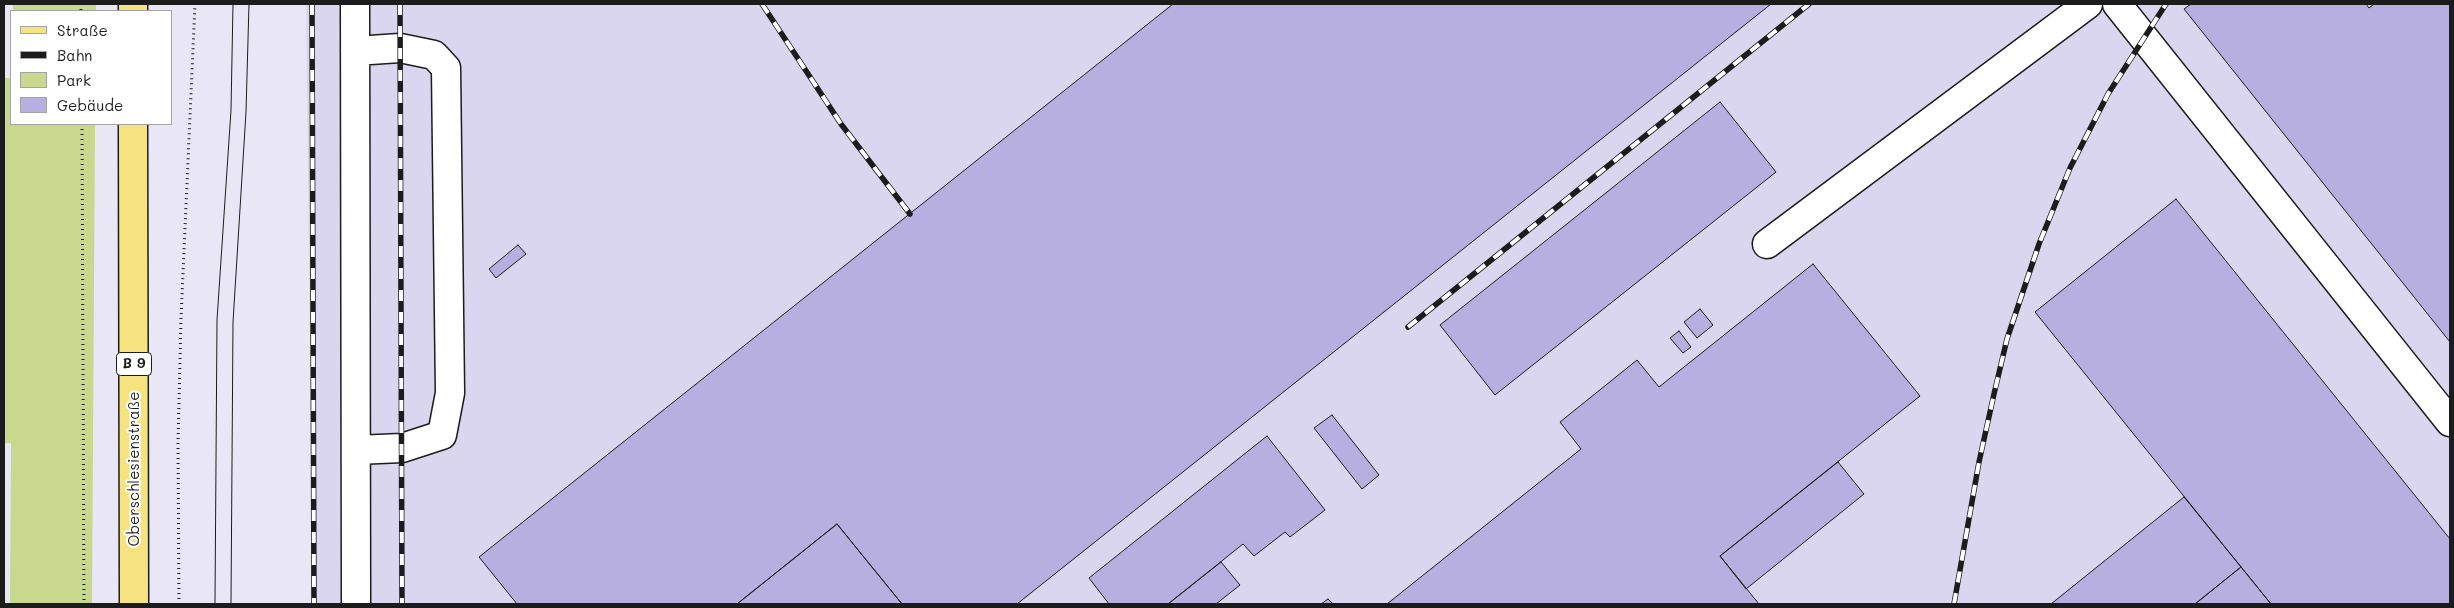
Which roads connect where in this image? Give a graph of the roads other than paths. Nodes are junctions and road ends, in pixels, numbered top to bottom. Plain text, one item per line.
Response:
1 (355, 4) edge
2 (2088, 4) edge
3 (2117, 4) edge
4 (355, 51) junction
5 (134, 125) edge
6 (1767, 244) dead end
7 (2450, 422) edge
8 (356, 450) junction
9 (134, 604) edge
10 (356, 604) edge

1 - 4 lane
2 - 6 lane
3 - 7 lane
4 - 8 lane
4 - 8 lane
5 - 9 main road, Oberschlesienstraße / B 9
8 - 10 lane

